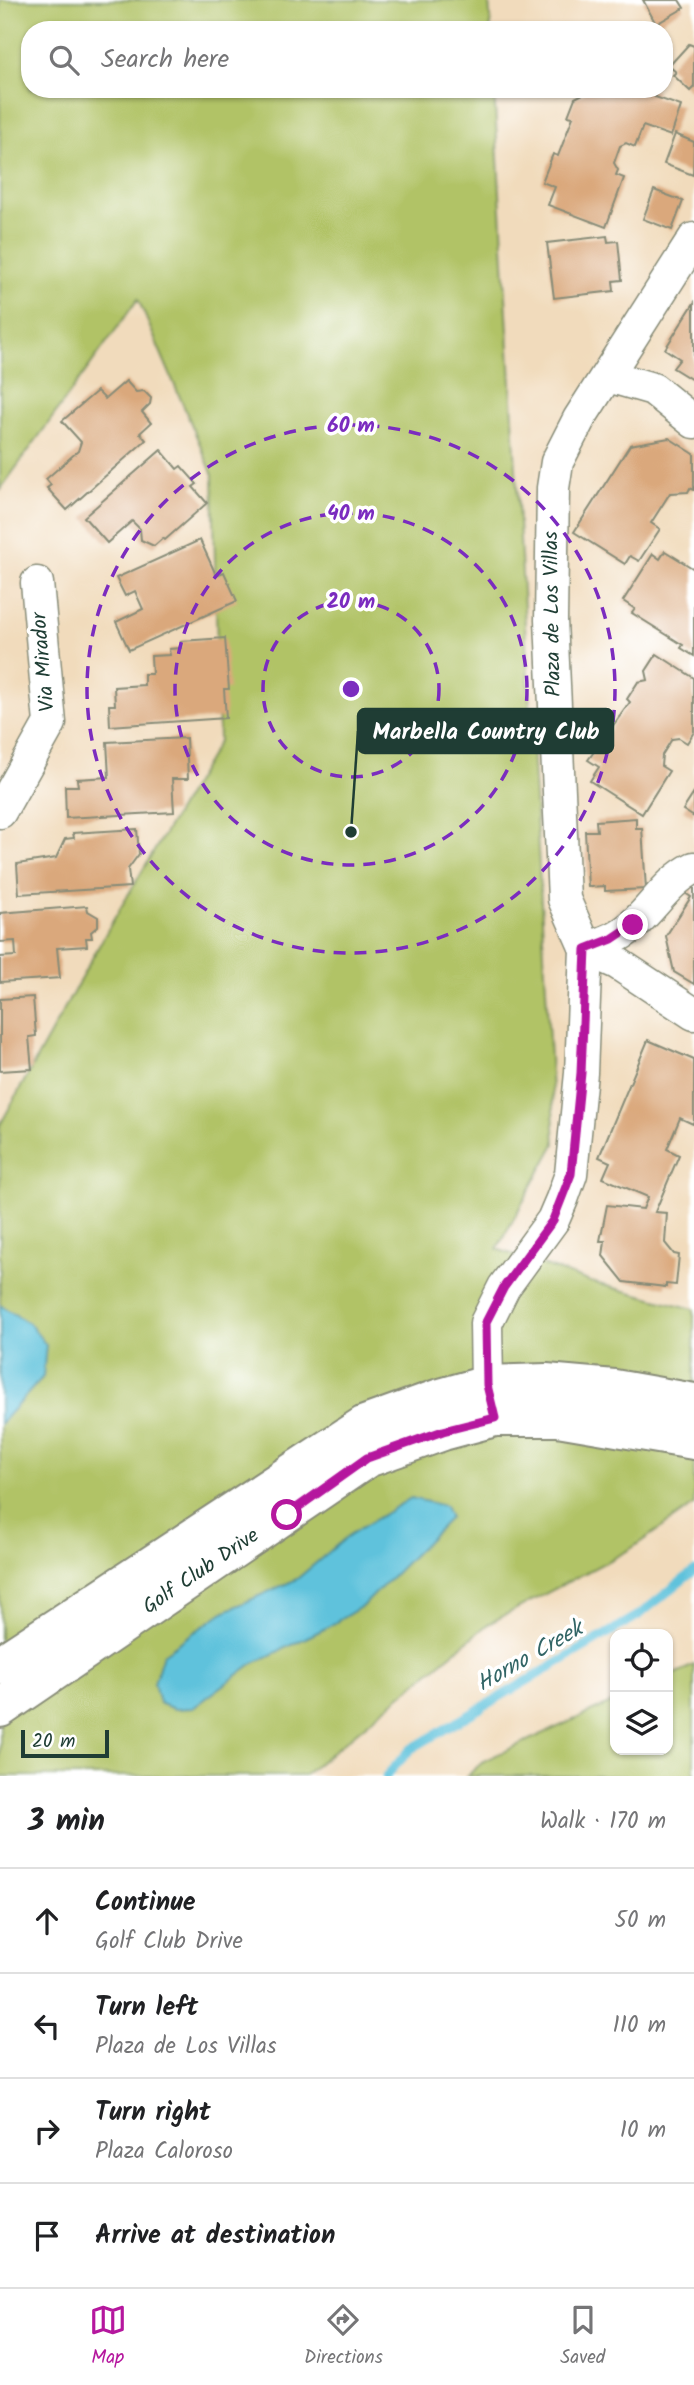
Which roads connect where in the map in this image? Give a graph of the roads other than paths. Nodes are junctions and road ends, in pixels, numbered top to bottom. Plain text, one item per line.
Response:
1 (694, 239) edge
2 (608, 376) junction
3 (694, 422) edge
4 (37, 583) dead end
5 (0, 812) edge
6 (694, 868) edge
7 (586, 949) junction
8 (694, 1014) edge
9 (491, 1401) junction
10 (694, 1403) edge
11 (694, 1440) edge
12 (0, 1665) edge
13 (0, 1708) edge

1 - 2 street, Plaza de Los Villas
2 - 3 street
2 - 7 street, Plaza de Los Villas
4 - 5 street, Via Mirador
6 - 7 street
7 - 8 street
7 - 9 street, Plaza de Los Villas
9 - 10 street, Golf Club Drive
9 - 11 street, Golf Club Drive
9 - 12 street, Golf Club Drive
9 - 13 street, Golf Club Drive

